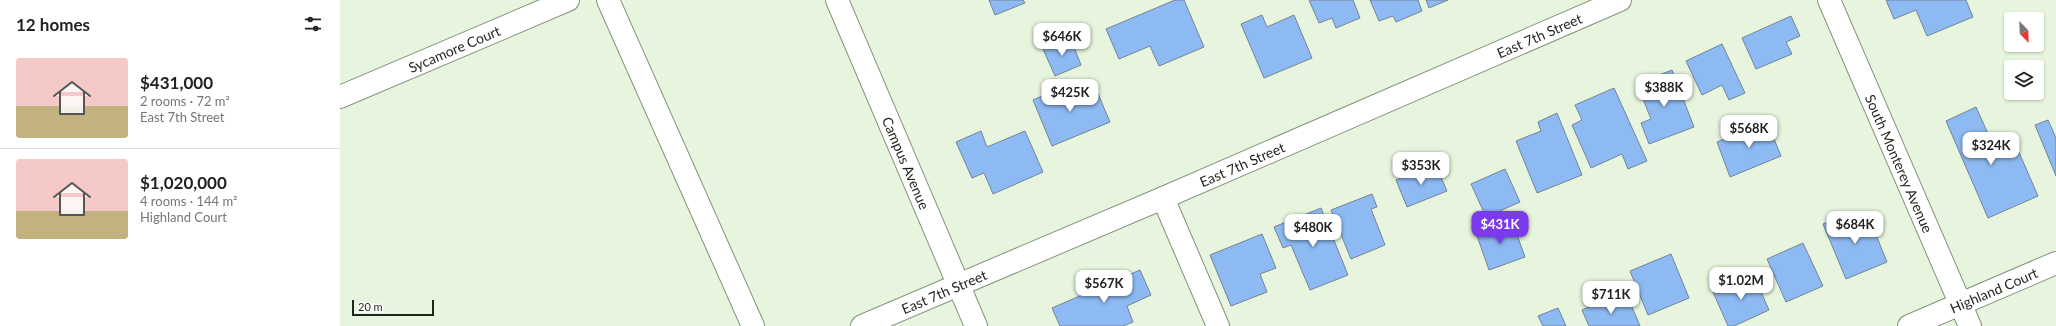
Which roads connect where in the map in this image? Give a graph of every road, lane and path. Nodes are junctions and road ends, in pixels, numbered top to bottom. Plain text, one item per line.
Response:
1 (568, 0) edge
2 (608, 0) edge
3 (837, 0) edge
4 (1620, 0) edge
5 (1829, 0) edge
6 (340, 97) edge
7 (1163, 198) junction
8 (2056, 263) edge
9 (959, 285) junction
10 (1961, 304) junction
11 (753, 326) edge
12 (862, 326) edge
13 (976, 326) edge
14 (1218, 326) edge
15 (1909, 326) edge
16 (1970, 326) edge

1 - 6 street, Sycamore Court
2 - 11 street
3 - 9 street, Campus Avenue
4 - 7 street, East 7th Street
5 - 10 street, South Monterey Avenue
7 - 9 street, East 7th Street
7 - 14 street
8 - 10 street, Highland Court
9 - 12 street, East 7th Street
9 - 13 street, Campus Avenue
10 - 15 street, Highland Court
10 - 16 street, South Monterey Avenue

